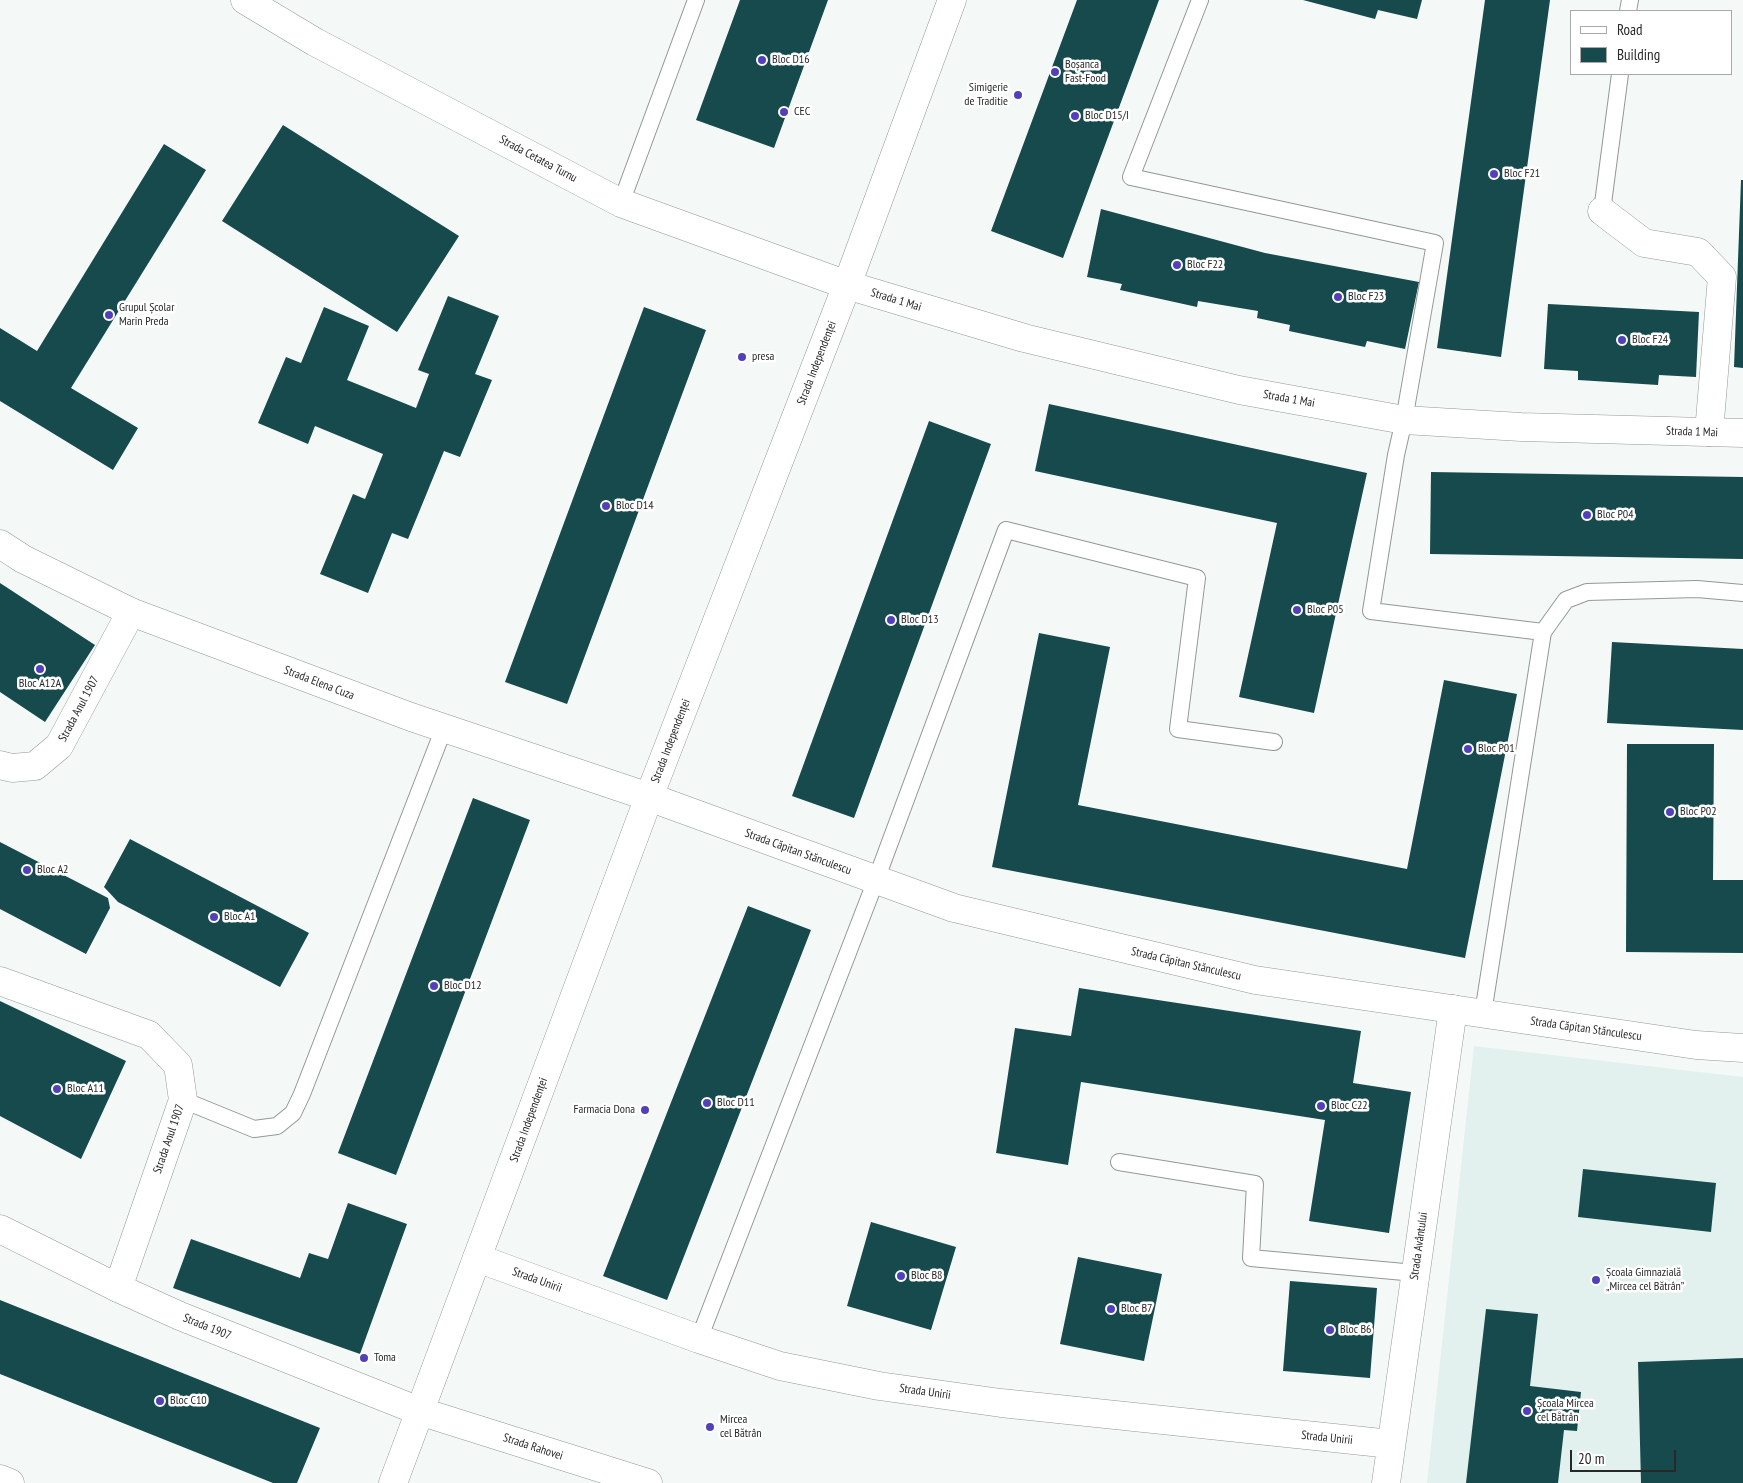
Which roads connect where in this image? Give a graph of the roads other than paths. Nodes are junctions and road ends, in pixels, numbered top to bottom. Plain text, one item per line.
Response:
1 (245, 0) edge
2 (696, 0) edge
3 (952, 0) edge
4 (1200, 0) edge
5 (1620, 75) edge
6 (621, 203) junction
7 (1602, 212) joint
8 (847, 285) junction
9 (1404, 420) junction
10 (1709, 432) junction
11 (1743, 433) edge
12 (0, 544) edge
13 (1743, 593) edge
14 (131, 612) junction
15 (1543, 632) junction
16 (444, 728) junction
17 (1274, 742) dead end
18 (0, 765) edge
19 (649, 797) junction
20 (876, 880) junction
21 (0, 981) edge
22 (1453, 1009) junction
23 (1483, 1014) junction
24 (1743, 1048) edge
25 (183, 1100) junction
26 (1119, 1162) dead end
27 (0, 1229) edge
28 (477, 1258) junction
29 (1415, 1273) junction
30 (118, 1288) junction
31 (699, 1339) junction
32 (419, 1411) junction
33 (1391, 1444) junction
34 (0, 1480) edge
35 (10, 1483) edge
36 (393, 1483) edge
37 (648, 1483) edge
38 (1386, 1483) edge

1 - 6 street, Strada Cetatea Turnu
2 - 6 lane
3 - 8 street, Strada Independenței
4 - 9 lane
5 - 7 lane
6 - 8 street, Strada Cetatea Turnu
7 - 10 street
8 - 9 street, Strada 1 Mai
8 - 19 street, Strada Independenței
9 - 10 street, Strada 1 Mai
9 - 15 lane
10 - 11 street, Strada 1 Mai
12 - 14 street, Strada Elena Cuza
13 - 15 lane
14 - 16 street, Strada Elena Cuza
14 - 18 street, Strada Anul 1907
15 - 23 lane
16 - 19 street, Strada Elena Cuza
16 - 25 lane
17 - 20 lane
19 - 20 street, Strada Căpitan Stănculescu
19 - 28 street, Strada Independenței
20 - 22 street, Strada Căpitan Stănculescu
20 - 31 lane
21 - 25 street, Strada Anul 1907
22 - 23 street, Strada Căpitan Stănculescu
22 - 29 street, Strada Avântului
23 - 24 street, Strada Căpitan Stănculescu
25 - 30 street, Strada Anul 1907
26 - 29 lane
27 - 30 street, Strada 1907
28 - 31 street, Strada Unirii
28 - 32 street, Strada Independenței
29 - 33 street, Strada Avântului
30 - 32 street, Strada 1907
31 - 33 street, Strada Unirii
32 - 36 street, Strada Independenței
32 - 37 street, Strada Rahovei
33 - 38 street, Strada Avântului
34 - 35 street

